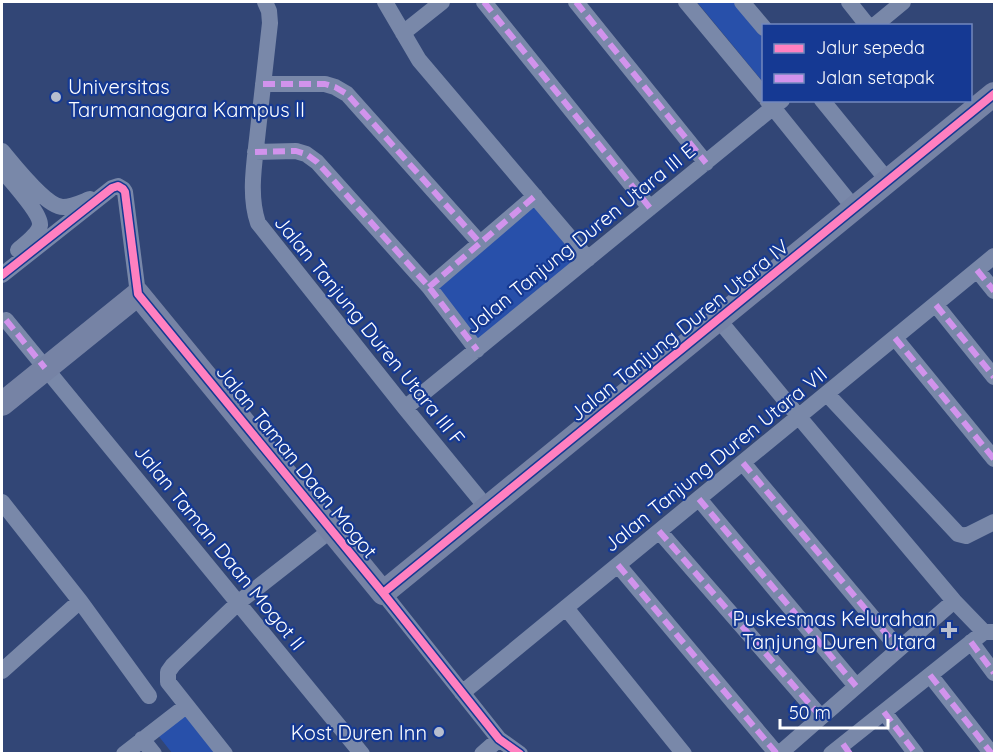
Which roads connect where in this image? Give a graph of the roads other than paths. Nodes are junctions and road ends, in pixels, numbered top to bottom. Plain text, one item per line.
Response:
1 (265, 2) edge
2 (385, 2) edge
3 (442, 2) edge
4 (484, 2) edge
5 (576, 2) edge
6 (686, 2) edge
7 (742, 2) edge
8 (849, 2) edge
9 (903, 2) edge
10 (866, 24) edge
11 (876, 24) edge
12 (762, 26) edge
13 (403, 33) junction
14 (263, 84) junction
15 (762, 91) edge
16 (994, 94) edge
17 (770, 102) edge
18 (772, 102) edge
19 (824, 102) edge
20 (2, 151) edge
21 (255, 152) junction
22 (706, 163) junction
23 (2, 170) edge
24 (888, 181) junction
25 (111, 190) junction
26 (535, 196) junction
27 (650, 208) junction
28 (854, 208) junction
29 (480, 243) junction
30 (994, 256) edge
31 (588, 259) junction
32 (2, 264) edge
33 (977, 270) junction
34 (2, 275) edge
35 (429, 287) junction
36 (994, 291) edge
37 (138, 294) junction
38 (936, 304) junction
39 (718, 319) junction
40 (6, 320) dead end
41 (895, 338) junction
42 (477, 350) junction
43 (45, 368) junction
44 (994, 377) edge
45 (827, 394) junction
46 (2, 404) edge
47 (405, 408) junction
48 (799, 417) junction
49 (994, 459) edge
50 (743, 463) junction
51 (699, 499) junction
52 (2, 502) edge
53 (487, 508) junction
54 (994, 522) edge
55 (331, 530) junction
56 (659, 531) junction
57 (618, 566) junction
58 (383, 592) junction
59 (80, 601) junction
60 (954, 601) junction
61 (239, 602) junction
62 (566, 608) junction
63 (983, 635) edge
64 (899, 649) junction
65 (2, 671) edge
66 (994, 673) edge
67 (930, 675) junction
68 (856, 686) junction
69 (462, 693) junction
70 (149, 696) dead end
71 (186, 706) junction
72 (884, 712) junction
73 (821, 717) junction
74 (142, 739) junction
75 (499, 740) junction
76 (841, 750) edge
77 (124, 753) edge
78 (154, 753) edge
79 (225, 753) edge
80 (362, 753) edge
81 (482, 753) edge
82 (520, 753) edge
83 (684, 753) edge
84 (778, 753) edge
85 (916, 753) edge
86 (992, 753) edge

1 - 14 street, Jalan Tanjung Duren Utara III F
2 - 13 street
3 - 13 street
4 - 27 street
5 - 22 street
6 - 15 street
7 - 12 street
8 - 10 street
9 - 11 street
13 - 26 street
14 - 21 street, Jalan Tanjung Duren Utara III F
14 - 29 street
16 - 24 street, Jalan Tanjung Duren Utara IV
17 - 22 street, Jalan Tanjung Duren Utara III E
18 - 28 street
19 - 24 street
20 - 25 street
21 - 35 street
21 - 47 street, Jalan Tanjung Duren Utara III F
22 - 27 street, Jalan Tanjung Duren Utara III E
23 - 32 street
24 - 28 street, Jalan Tanjung Duren Utara IV
25 - 34 street
25 - 37 street
26 - 29 street
26 - 31 street
27 - 31 street, Jalan Tanjung Duren Utara III E
28 - 39 street, Jalan Tanjung Duren Utara IV
29 - 35 street
30 - 33 street, Jalan Tanjung Duren Utara VII
31 - 42 street, Jalan Tanjung Duren Utara III E
33 - 36 street
33 - 38 street, Jalan Tanjung Duren Utara VII
35 - 42 street
37 - 43 street
37 - 55 street, Jalan Taman Daan Mogot
38 - 41 street, Jalan Tanjung Duren Utara VII
38 - 44 street
39 - 48 street
39 - 53 street, Jalan Tanjung Duren Utara IV
40 - 43 street, Jalan Taman Daan Mogot II
41 - 45 street, Jalan Tanjung Duren Utara VII
41 - 49 street
42 - 47 street, Jalan Tanjung Duren Utara III E
43 - 46 street
43 - 61 street, Jalan Taman Daan Mogot II
45 - 48 street, Jalan Tanjung Duren Utara VII
45 - 54 street
47 - 53 street, Jalan Tanjung Duren Utara III F
48 - 50 street, Jalan Tanjung Duren Utara VII
48 - 60 street
50 - 51 street, Jalan Tanjung Duren Utara VII
50 - 64 street
51 - 56 street, Jalan Tanjung Duren Utara VII
51 - 68 street
52 - 59 street
53 - 58 street, Jalan Tanjung Duren Utara IV
55 - 58 street, Jalan Taman Daan Mogot
55 - 61 street
56 - 57 street, Jalan Tanjung Duren Utara VII
56 - 73 street
57 - 62 street, Jalan Tanjung Duren Utara VII
57 - 84 street
58 - 69 street, Jalan Taman Daan Mogot
59 - 65 street
59 - 70 street
60 - 63 street
60 - 64 street
61 - 71 street
61 - 80 street, Jalan Taman Daan Mogot II
62 - 69 street, Jalan Tanjung Duren Utara VII
62 - 83 street
63 - 66 street
63 - 67 street
64 - 68 street
67 - 72 street
67 - 86 street
68 - 73 street
69 - 75 street, Jalan Taman Daan Mogot
71 - 74 street
71 - 79 street
72 - 76 street
72 - 85 street
73 - 84 street
74 - 77 street
74 - 78 street
75 - 81 street
75 - 82 street

